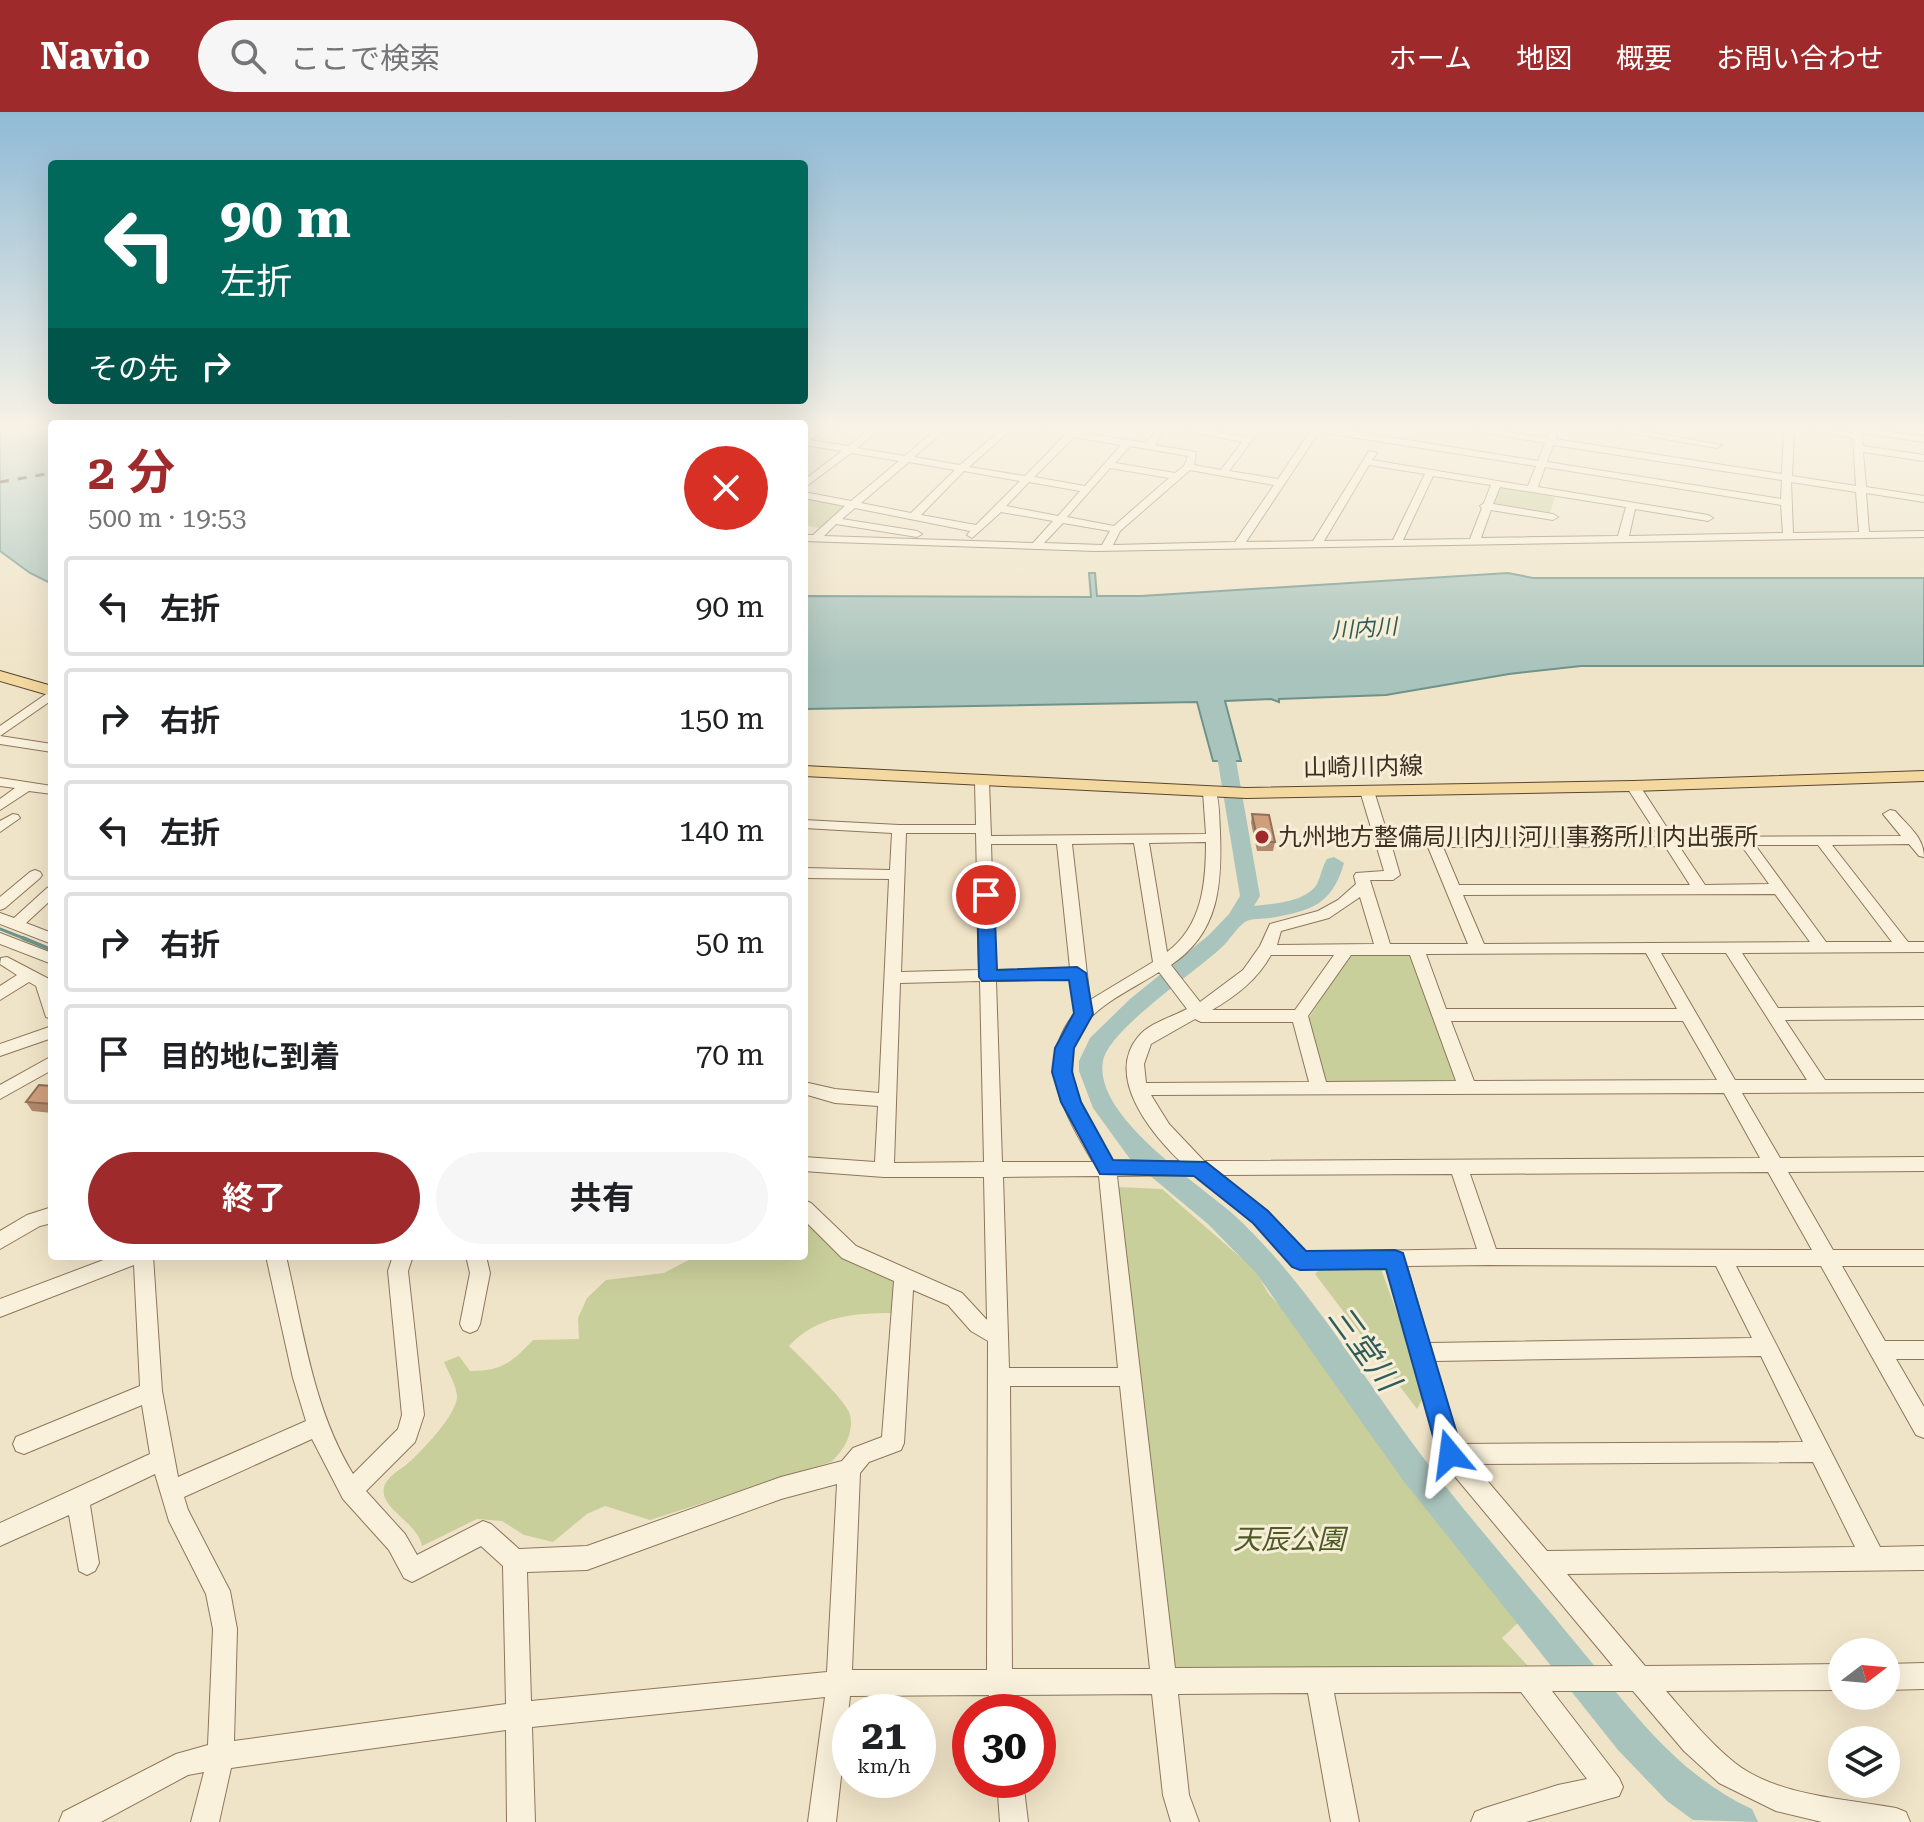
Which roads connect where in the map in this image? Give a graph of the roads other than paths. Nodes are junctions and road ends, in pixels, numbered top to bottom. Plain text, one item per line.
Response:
1 (850, 508) edge
2 (869, 508) edge
3 (922, 508) edge
4 (998, 508) joint
5 (1069, 508) edge
6 (1142, 508) edge
7 (1265, 508) edge
8 (1339, 508) edge
9 (1413, 508) edge
10 (1484, 508) edge
11 (1496, 508) edge
12 (1556, 508) edge
13 (1631, 508) edge
14 (1643, 508) edge
15 (1710, 508) edge
16 (1785, 508) edge
17 (1862, 508) edge
18 (914, 516) junction
19 (1553, 517) junction
20 (1708, 518) junction
21 (1058, 519) junction
22 (834, 521) junction
23 (978, 529) junction
24 (1116, 529) junction
25 (1864, 534) junction
26 (1924, 534) edge
27 (1788, 535) junction
28 (814, 536) edge
29 (1708, 537) junction
30 (1623, 538) junction
31 (1548, 540) junction
32 (949, 542) junction
33 (965, 542) junction
34 (1397, 542) junction
35 (1474, 542) junction
36 (1317, 544) junction
37 (1036, 546) junction
38 (1238, 546) junction
39 (1106, 547) junction
40 (0, 676) edge
41 (48, 692) edge
42 (48, 696) edge
43 (0, 732) edge
44 (0, 740) edge
45 (48, 747) edge
46 (808, 771) edge
47 (1924, 776) edge
48 (0, 782) edge
49 (982, 782) junction
50 (27, 786) junction
51 (1633, 786) junction
52 (48, 789) edge
53 (1367, 791) junction
54 (1210, 792) junction
55 (0, 806) edge
56 (1890, 814) dead end
57 (13, 818) dead end
58 (808, 824) edge
59 (0, 828) edge
60 (899, 829) junction
61 (984, 835) junction
62 (1212, 838) junction
63 (1064, 839) junction
64 (1141, 839) junction
65 (1914, 840) junction
66 (1745, 841) junction
67 (1822, 841) junction
68 (1669, 842) junction
69 (1384, 843) junction
70 (1434, 843) junction
71 (1924, 853) edge
72 (808, 873) edge
73 (35, 875) dead end
74 (897, 875) junction
75 (1363, 885) junction
76 (1700, 889) junction
77 (1780, 889) junction
78 (1453, 890) junction
79 (48, 895) edge
80 (0, 905) edge
81 (0, 918) edge
82 (16, 924) junction
83 (48, 933) edge
84 (0, 938) edge
85 (1904, 947) junction
86 (1924, 947) edge
87 (1731, 948) junction
88 (1822, 948) junction
89 (29, 949) junction
90 (1478, 949) junction
91 (1651, 949) junction
92 (1268, 950) junction
93 (1346, 950) junction
94 (1384, 950) junction
95 (1416, 950) junction
96 (48, 957) edge
97 (3, 964) edge
98 (1164, 967) junction
99 (1077, 973) junction
100 (29, 975) junction
101 (988, 977) junction
102 (893, 978) junction
103 (0, 994) edge
104 (48, 1000) edge
105 (1195, 1008) junction
106 (1924, 1013) edge
107 (1083, 1014) junction
108 (1773, 1014) junction
109 (1441, 1015) junction
110 (1687, 1015) junction
111 (1300, 1016) junction
112 (48, 1033) edge
113 (0, 1050) edge
114 (48, 1064) edge
115 (1728, 1086) junction
116 (1924, 1086) edge
117 (1467, 1087) junction
118 (1820, 1087) junction
119 (1319, 1088) junction
120 (808, 1089) edge
121 (1140, 1089) junction
122 (0, 1093) edge
123 (887, 1100) junction
124 (808, 1164) edge
125 (1924, 1164) edge
126 (1458, 1165) junction
127 (1773, 1165) junction
128 (1111, 1168) junction
129 (1195, 1168) junction
130 (991, 1169) junction
131 (884, 1170) junction
132 (808, 1212) edge
133 (48, 1216) edge
134 (0, 1241) edge
135 (1489, 1257) junction
136 (1826, 1258) junction
137 (1924, 1258) edge
138 (1723, 1259) junction
139 (126, 1260) edge
140 (143, 1260) edge
141 (277, 1260) edge
142 (402, 1260) edge
143 (477, 1260) edge
144 (1395, 1260) junction
145 (904, 1276) junction
146 (0, 1308) edge
147 (470, 1324) dead end
148 (997, 1336) junction
149 (1767, 1347) junction
150 (1879, 1350) junction
151 (1924, 1350) edge
152 (1421, 1352) junction
153 (999, 1377) junction
154 (1130, 1377) junction
155 (151, 1391) junction
156 (318, 1426) junction
157 (1924, 1428) edge
158 (24, 1444) dead end
159 (1820, 1452) junction
160 (1450, 1454) junction
161 (162, 1460) junction
162 (849, 1470) junction
163 (171, 1491) junction
164 (351, 1491) junction
165 (78, 1499) junction
166 (0, 1535) edge
167 (1873, 1558) junction
168 (1924, 1558) edge
169 (515, 1561) junction
170 (87, 1563) dead end
171 (1541, 1563) junction
172 (1924, 1676) edge
173 (1828, 1677) edge
174 (1900, 1677) edge
175 (1532, 1679) junction
176 (1634, 1679) junction
177 (1163, 1681) junction
178 (1319, 1681) junction
179 (839, 1683) junction
180 (1000, 1683) junction
181 (1001, 1694) edge
182 (519, 1715) junction
183 (221, 1756) junction
184 (1012, 1798) edge
185 (73, 1822) edge
186 (205, 1822) edge
187 (521, 1822) edge
188 (822, 1822) edge
189 (1014, 1822) edge
190 (1185, 1822) edge
191 (1345, 1822) edge
192 (1485, 1822) edge
193 (1896, 1822) edge

1 - 22 street
2 - 18 street
3 - 18 street
4 - 21 street
4 - 23 street
5 - 21 street
6 - 24 street
7 - 38 street
8 - 36 street
9 - 34 street
10 - 35 street
11 - 19 street
12 - 19 street
13 - 30 street
14 - 20 street
15 - 20 street
16 - 27 street
17 - 25 street
18 - 23 street
19 - 31 street
20 - 29 street
21 - 24 street
21 - 37 street
22 - 28 street
22 - 32 street
23 - 33 street
24 - 39 street
25 - 26 street
25 - 27 street
27 - 29 street
28 - 32 street
29 - 30 street
30 - 31 street
31 - 35 street
32 - 33 street
33 - 37 street
34 - 35 street
34 - 36 street
36 - 38 street
37 - 39 street
38 - 39 street
40 - 41 main road
42 - 43 street
44 - 45 street
46 - 49 main road, 山崎川内線
47 - 51 main road, 山崎川内線
48 - 50 street
49 - 54 main road, 山崎川内線
49 - 61 street
50 - 52 street
50 - 55 street
51 - 53 main road, 山崎川内線
51 - 68 street
53 - 54 main road, 山崎川内線
53 - 69 street
54 - 62 street
56 - 65 street
57 - 59 street
58 - 60 street
60 - 61 street
60 - 74 street
61 - 63 street
61 - 101 street
62 - 64 street
62 - 98 street
63 - 64 street
63 - 99 street
64 - 98 street
65 - 67 street
65 - 71 street
66 - 67 street
66 - 68 street
66 - 77 street
67 - 85 street
68 - 70 street
68 - 76 street
69 - 70 street
69 - 75 street
70 - 78 street
72 - 74 street
73 - 80 street
74 - 102 street
75 - 92 street
75 - 94 street
76 - 77 street
76 - 78 street
77 - 88 street
78 - 90 street
79 - 82 street
81 - 82 street
82 - 83 street
83 - 89 street
84 - 89 street
85 - 86 street
85 - 88 street
87 - 88 street
87 - 91 street
87 - 108 street
89 - 96 street
89 - 97 street
90 - 91 street
90 - 95 street
91 - 110 street
92 - 93 street
92 - 105 street
93 - 94 street
93 - 111 street
94 - 95 street
95 - 109 street
97 - 100 street
98 - 105 street
98 - 107 street
99 - 101 street
99 - 107 street
100 - 103 street
100 - 104 street
101 - 102 street
101 - 130 street
102 - 123 street
105 - 111 street
105 - 121 street
106 - 108 street
107 - 128 street
108 - 118 street
109 - 110 street
109 - 117 street
110 - 115 street
111 - 119 street
112 - 113 street
114 - 122 street
115 - 117 street
115 - 118 street
115 - 127 street
116 - 118 street
117 - 119 street
119 - 121 street
120 - 123 street
121 - 129 street
123 - 131 street
124 - 131 street
125 - 127 street
126 - 127 street
126 - 129 street
126 - 135 street
127 - 136 street
128 - 129 street
128 - 130 street
128 - 154 street
129 - 144 street
130 - 131 street
130 - 148 street
132 - 145 street
133 - 134 street
135 - 138 street
135 - 144 street
136 - 137 street
136 - 138 street
136 - 150 street
138 - 149 street
139 - 146 street
140 - 155 street
141 - 156 street
142 - 164 street
143 - 147 street
144 - 152 street
145 - 148 street
145 - 162 street
148 - 153 street
149 - 152 street
149 - 159 street
150 - 151 street
150 - 157 street
152 - 160 street
153 - 154 street
153 - 180 street
154 - 177 street
155 - 158 street
155 - 161 street
156 - 163 street
156 - 164 street
159 - 160 street
159 - 167 street
160 - 171 street
161 - 163 street
161 - 165 street
162 - 169 street
162 - 179 street
163 - 183 street
164 - 169 street
165 - 166 street
165 - 170 street
167 - 168 street
167 - 171 street
169 - 182 street
171 - 176 street
172 - 174 street
173 - 176 street
175 - 176 street
175 - 178 street
175 - 192 street
176 - 193 street
177 - 178 street
177 - 180 street
177 - 190 street
178 - 191 street
179 - 180 street
179 - 182 street
179 - 188 street
180 - 181 street
182 - 183 street
182 - 187 street
183 - 185 street
183 - 186 street
184 - 189 street

